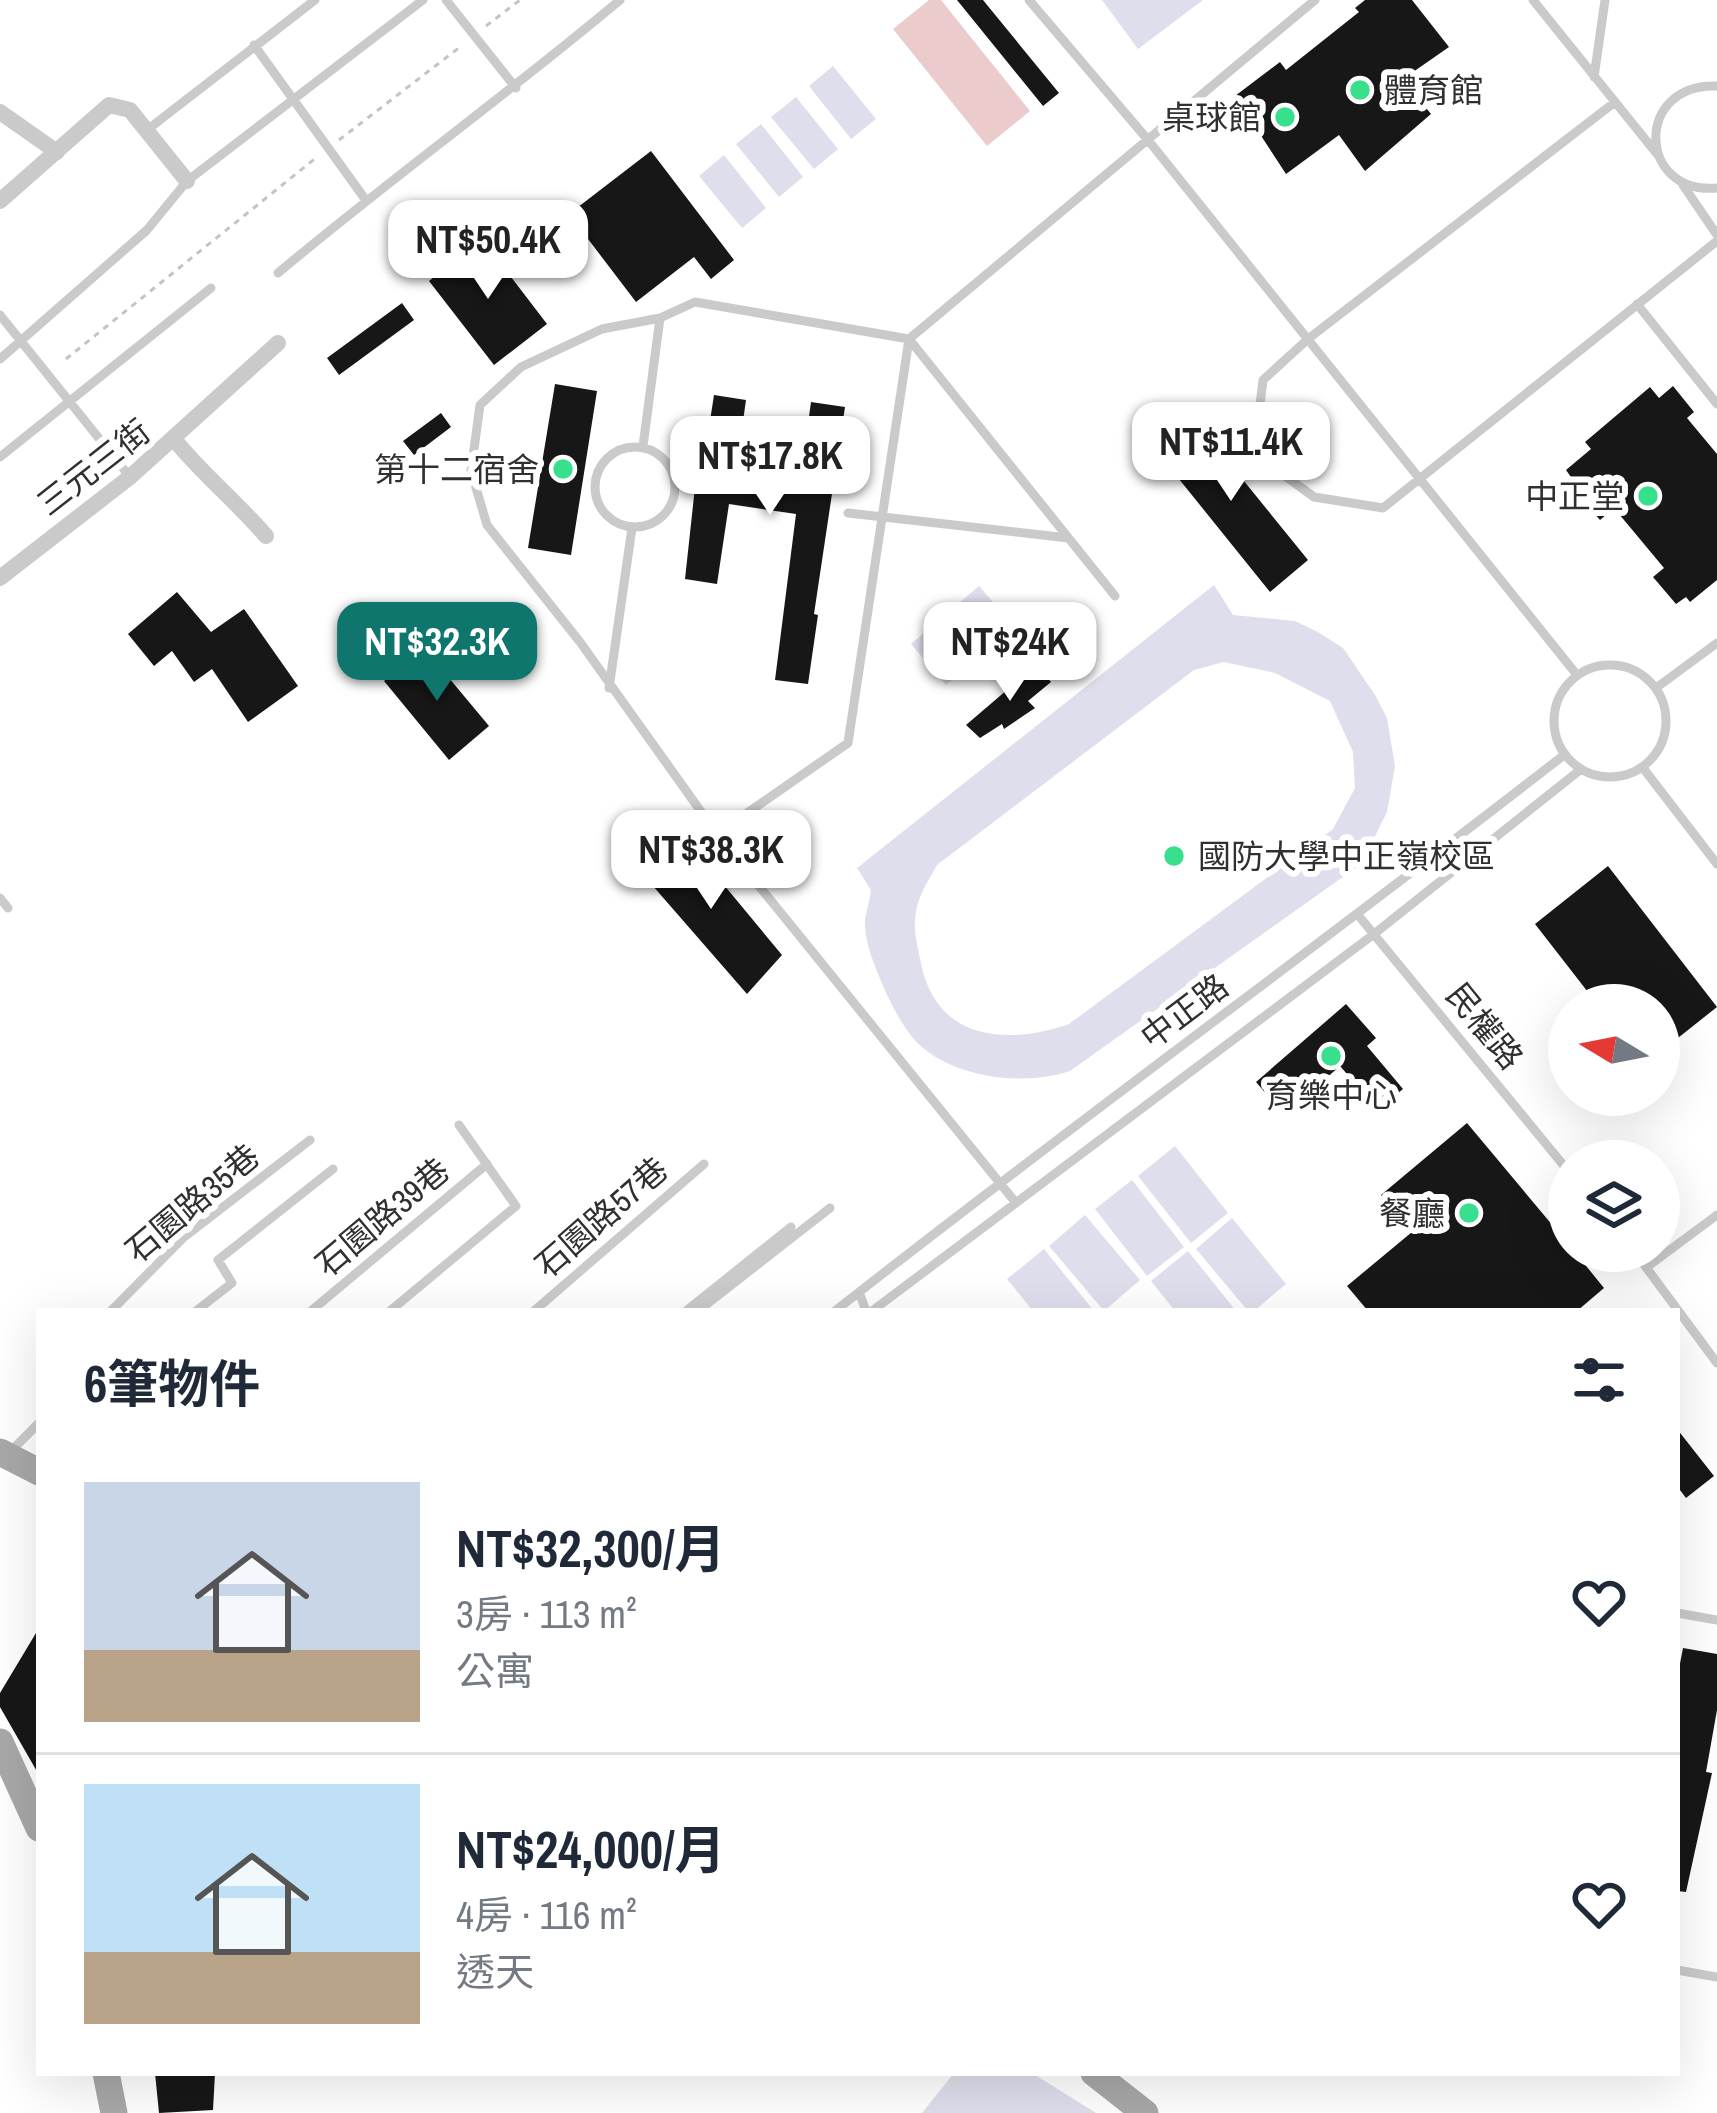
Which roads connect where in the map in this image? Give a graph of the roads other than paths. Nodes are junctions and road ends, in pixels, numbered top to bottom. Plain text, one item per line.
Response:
1 (315, 0) edge
2 (423, 0) edge
3 (446, 0) edge
4 (620, 0) edge
5 (1029, 0) edge
6 (1315, 0) edge
7 (1533, 0) edge
8 (1605, 0) edge
9 (254, 45) junction
10 (1594, 77) junction
11 (1717, 86) edge
12 (516, 88) junction
13 (292, 98) junction
14 (1615, 102) junction
15 (0, 112) edge
16 (147, 130) junction
17 (1148, 140) junction
18 (57, 152) junction
19 (1658, 154) junction
20 (187, 182) junction
21 (1681, 182) junction
22 (1717, 188) edge
23 (365, 200) junction
24 (0, 201) edge
25 (1717, 238) edge
26 (278, 273) dead end
27 (211, 288) dead end
28 (1637, 304) junction
29 (0, 315) edge
30 (660, 318) junction
31 (909, 339) junction
32 (1308, 339) junction
33 (20, 342) junction
34 (278, 343) dead end
35 (0, 359) edge
36 (71, 400) junction
37 (1717, 404) edge
38 (173, 438) junction
39 (644, 446) junction
40 (0, 457) edge
41 (130, 477) junction
42 (1418, 477) junction
43 (848, 513) dead end
44 (882, 519) junction
45 (632, 528) junction
46 (266, 536) dead end
47 (1068, 538) junction
48 (0, 578) edge
49 (1114, 596) dead end
50 (1717, 643) edge
51 (1577, 675) junction
52 (609, 688) junction
53 (1656, 688) junction
54 (1564, 754) junction
55 (1643, 768) junction
56 (1580, 770) junction
57 (717, 834) junction
58 (1715, 857) edge
59 (0, 898) edge
60 (8, 908) dead end
61 (1358, 915) junction
62 (1374, 934) junction
63 (459, 1125) dead end
64 (310, 1140) dead end
65 (1548, 1146) edge
66 (487, 1164) junction
67 (704, 1164) dead end
68 (333, 1168) dead end
69 (998, 1183) junction
70 (1016, 1203) junction
71 (830, 1208) dead end
72 (1717, 1215) edge
73 (790, 1227) dead end
74 (1680, 1242) edge
75 (1651, 1272) edge
76 (859, 1292) junction
77 (114, 1308) edge
78 (200, 1308) edge
79 (315, 1308) edge
80 (394, 1308) edge
81 (537, 1308) edge
82 (690, 1308) edge
83 (702, 1308) edge
84 (839, 1308) edge
85 (867, 1308) edge
86 (873, 1308) edge
87 (1677, 1308) edge
88 (1680, 1313) edge
89 (1717, 1364) edge
90 (36, 1429) edge
91 (3, 1454) edge
92 (36, 1470) edge
93 (1680, 1614) edge
94 (1717, 1620) edge
95 (0, 1742) edge
96 (36, 1813) edge
97 (1680, 1971) edge
98 (1717, 1977) edge
99 (107, 2076) edge
100 (1098, 2076) edge
101 (114, 2113) edge
102 (1145, 2113) edge

1 - 9 lane
2 - 13 lane
3 - 12 lane
4 - 12 lane
5 - 17 lane
6 - 17 lane
7 - 10 lane
8 - 10 lane
9 - 13 lane
9 - 16 lane
10 - 14 lane
11 - 19 lane
12 - 23 lane
13 - 20 lane
13 - 23 lane
14 - 19 lane
14 - 32 lane
15 - 18 street
16 - 18 street
16 - 20 street
17 - 31 lane
17 - 32 lane
18 - 24 street
19 - 21 lane
20 - 33 lane
21 - 22 lane
21 - 25 lane
23 - 26 lane
25 - 28 lane
27 - 36 lane
28 - 37 lane
28 - 42 lane
29 - 33 lane
30 - 31 lane
30 - 39 lane
30 - 52 lane
31 - 44 lane
31 - 47 lane
32 - 42 lane
32 - 42 lane
33 - 35 lane
33 - 36 lane
34 - 38 street
36 - 40 lane
36 - 41 lane
38 - 41 street, 三元三街
38 - 46 street, 三元三街
39 - 45 lane
39 - 45 lane
41 - 48 street, 三元三街
42 - 51 lane
43 - 44 lane
44 - 47 lane
44 - 57 lane
45 - 52 lane
47 - 49 lane
50 - 53 lane
51 - 53 lane
51 - 54 lane
52 - 57 lane
53 - 55 lane
54 - 56 lane
54 - 61 lane, 中正路
55 - 56 lane
55 - 58 lane
56 - 62 lane, 中正路
57 - 69 lane
59 - 60 lane
61 - 62 lane, 民權路
61 - 69 lane, 中正路
62 - 65 lane, 民權路
62 - 70 lane, 中正路
63 - 66 lane
64 - 77 lane, 石園路35巷
66 - 79 lane, 石園路39巷
66 - 80 lane
67 - 81 lane, 石園路57巷
68 - 78 lane
69 - 70 lane
69 - 76 lane, 中正路
70 - 86 lane, 中正路
71 - 83 lane
72 - 74 lane
73 - 82 lane
75 - 87 lane
76 - 84 lane, 中正路
76 - 85 lane
88 - 89 lane
90 - 91 lane
91 - 92 main road
93 - 94 lane
95 - 96 main road
97 - 98 lane
99 - 101 main road
100 - 102 main road

